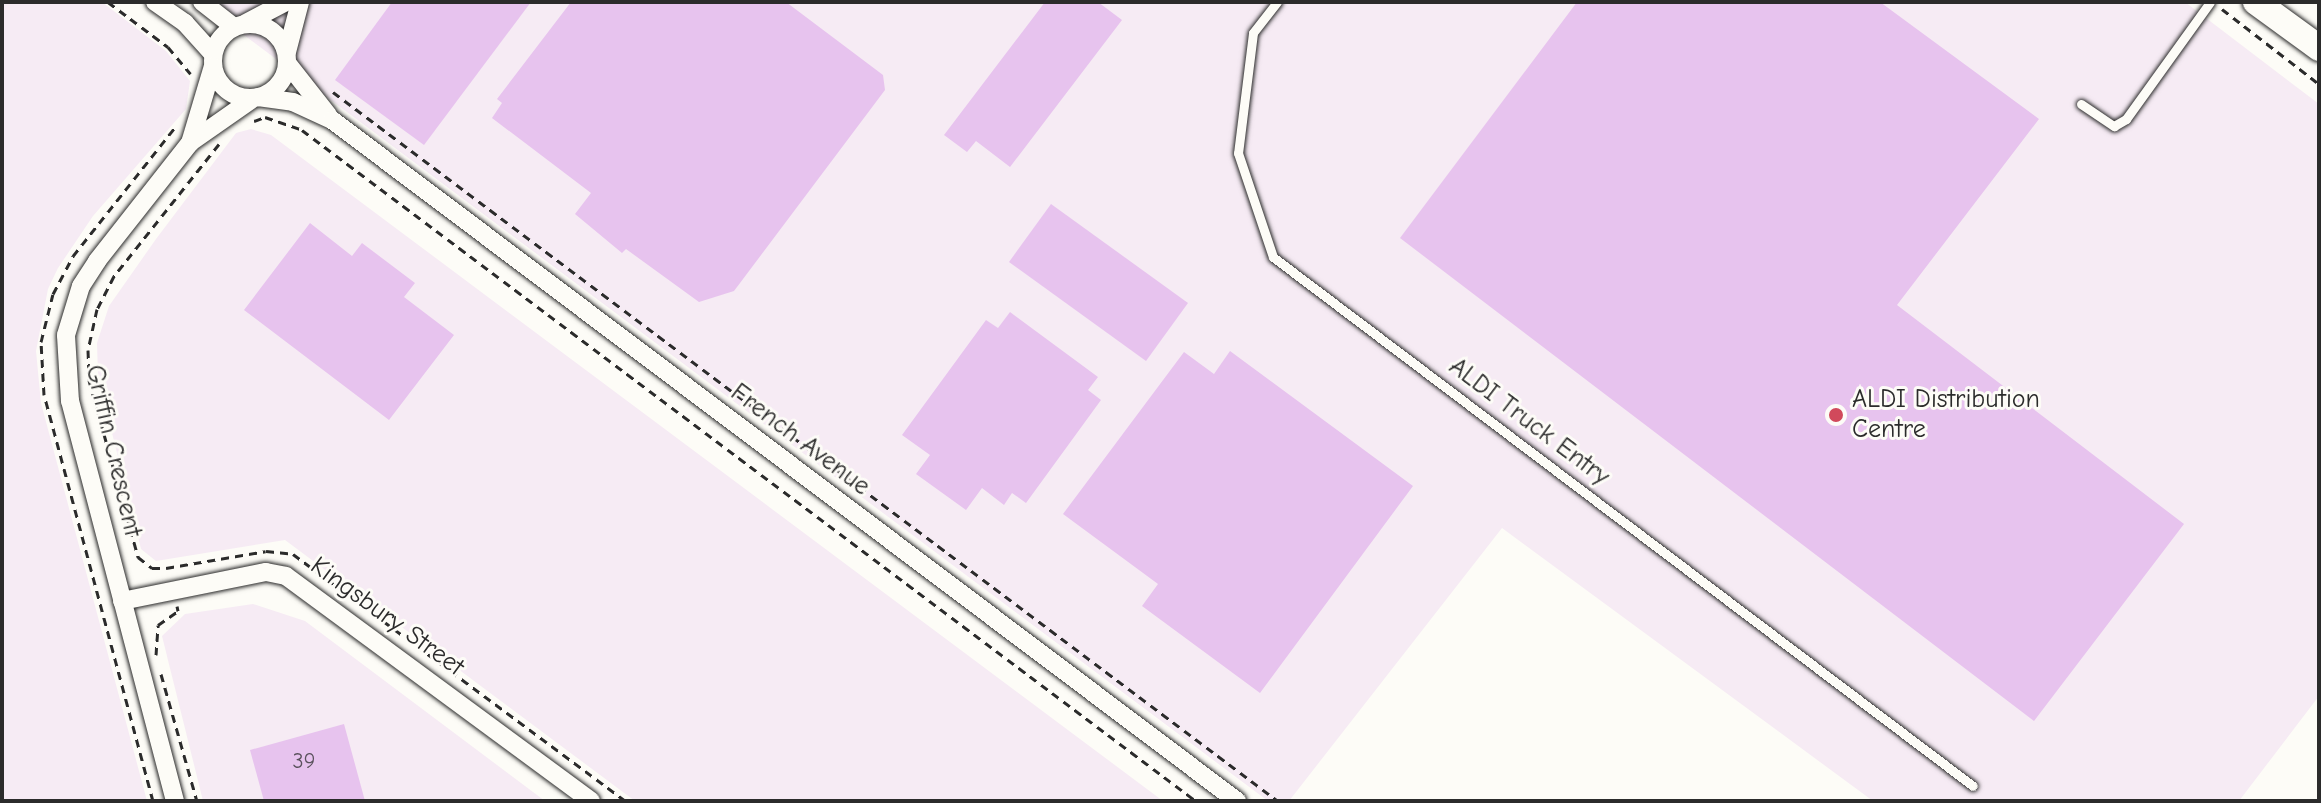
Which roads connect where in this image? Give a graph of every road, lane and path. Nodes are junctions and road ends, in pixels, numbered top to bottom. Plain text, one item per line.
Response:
1 (108, 2) edge
2 (155, 2) edge
3 (202, 2) edge
4 (286, 2) edge
5 (300, 2) edge
6 (1277, 2) edge
7 (2211, 2) edge
8 (2256, 2) edge
9 (240, 25) junction
10 (2319, 48) edge
11 (287, 58) junction
12 (213, 60) junction
13 (192, 78) dead end
14 (2319, 84) edge
15 (328, 88) dead end
16 (254, 99) junction
17 (2081, 104) dead end
18 (184, 116) dead end
19 (332, 120) junction
20 (250, 122) dead end
21 (228, 135) dead end
22 (190, 143) junction
23 (166, 568) junction
24 (168, 576) dead end
25 (122, 601) junction
26 (177, 605) dead end
27 (1973, 786) dead end
28 (153, 801) edge
29 (175, 801) edge
30 (197, 801) edge
31 (591, 801) edge
32 (626, 801) edge
33 (1196, 801) edge
34 (1237, 801) edge
35 (1278, 801) edge

1 - 13 path
2 - 12 street
3 - 9 street
4 - 9 street
5 - 11 street
6 - 27 lane, ALDI Truck Entry
7 - 14 path
7 - 17 lane
8 - 10 street
9 - 11 street
9 - 12 street
11 - 16 street
11 - 19 street, French Avenue
12 - 16 street
12 - 22 street, Griffin Crescent
15 - 35 path
16 - 19 street, French Avenue
16 - 22 street, Griffin Crescent
18 - 28 path
19 - 34 street, French Avenue
20 - 33 path
21 - 23 path
22 - 25 street, Griffin Crescent
23 - 24 path
23 - 32 path
25 - 29 street, Griffin Crescent
25 - 31 street, Kingsbury Street
26 - 30 path

